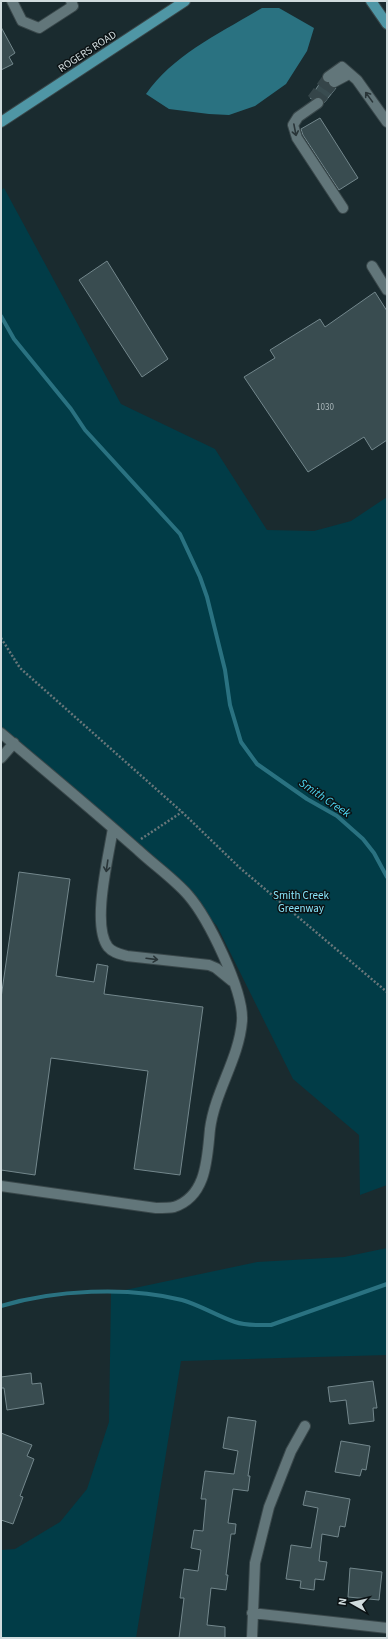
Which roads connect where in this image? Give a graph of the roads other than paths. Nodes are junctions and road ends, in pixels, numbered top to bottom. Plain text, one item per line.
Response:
1 (12, 1) edge
2 (71, 1) edge
3 (186, 1) edge
4 (371, 1) edge
5 (387, 24) edge
6 (331, 80) tunnel mouth
7 (315, 101) tunnel mouth
8 (1, 122) edge
9 (387, 122) edge
10 (343, 208) dead end
11 (372, 266) dead end
12 (387, 290) edge
13 (1, 733) edge
14 (14, 744) junction
15 (1, 758) edge
16 (113, 828) junction
17 (234, 982) junction
18 (1, 1186) edge
19 (305, 1426) dead end
20 (252, 1613) junction
21 (387, 1628) edge
22 (252, 1638) edge

1 - 2 street
3 - 8 main road, ROGERS ROAD
4 - 5 main road
9 -> 6 street
7 -> 10 street
11 - 12 street
13 - 14 street
14 - 15 street
14 - 16 street
16 - 17 street
16 -> 17 street
17 - 18 street
19 - 20 street
20 - 21 street
20 - 22 street

